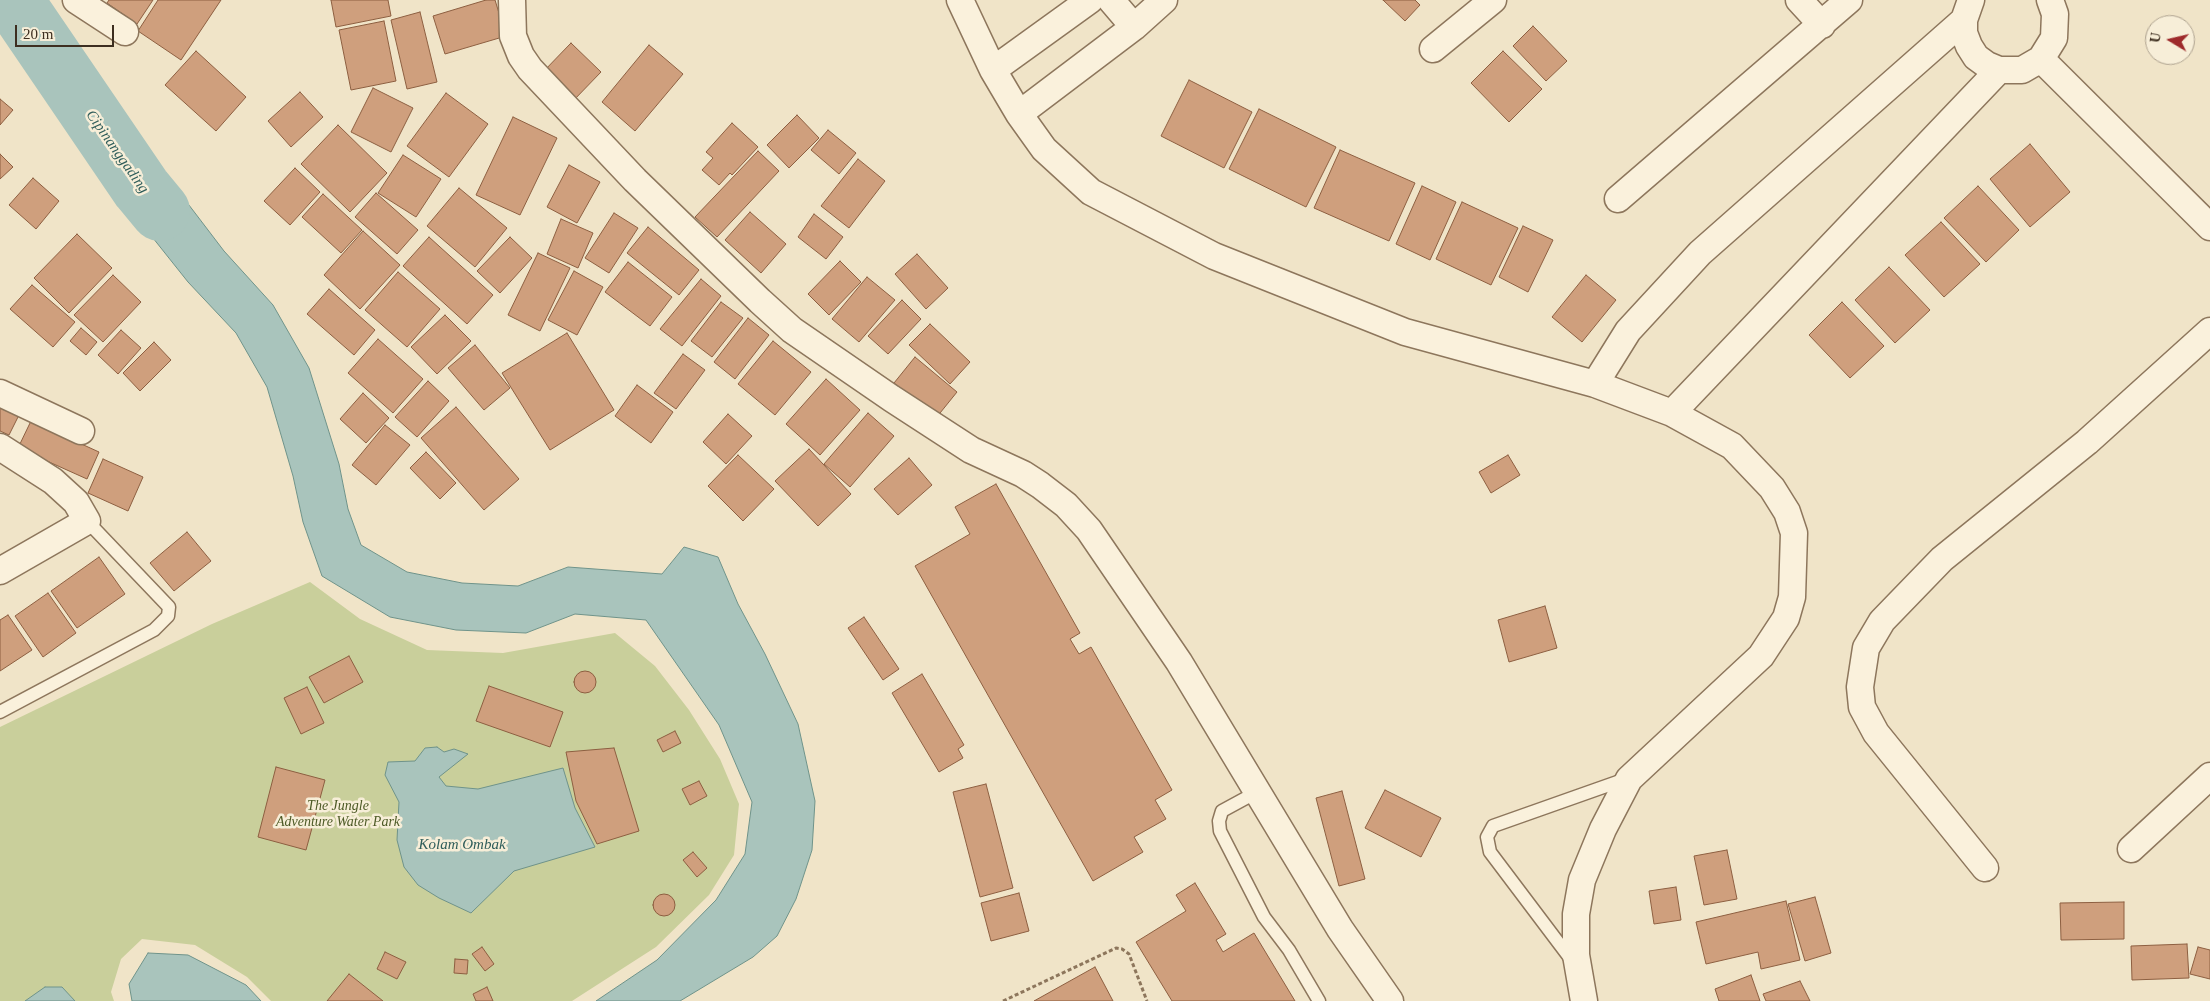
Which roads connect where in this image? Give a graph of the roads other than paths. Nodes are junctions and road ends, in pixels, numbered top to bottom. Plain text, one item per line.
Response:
1 (76, 0) edge
2 (512, 0) edge
3 (960, 0) edge
4 (1090, 0) edge
5 (1111, 0) edge
6 (1164, 0) edge
7 (1492, 0) edge
8 (1799, 0) edge
9 (1850, 0) edge
10 (2059, 5) edge
11 (1967, 10) edge
12 (1822, 25) junction
13 (1134, 27) junction
14 (126, 32) dead end
15 (1433, 49) dead end
16 (2041, 59) junction
17 (992, 70) junction
18 (1999, 70) junction
19 (1019, 114) junction
20 (1618, 199) dead end
21 (2210, 227) edge
22 (2210, 331) edge
23 (1595, 384) junction
24 (0, 393) edge
25 (1672, 413) junction
26 (80, 431) dead end
27 (0, 447) edge
28 (87, 521) junction
29 (0, 571) edge
30 (0, 712) edge
31 (2210, 776) edge
32 (1629, 779) junction
33 (1257, 792) junction
34 (2131, 849) dead end
35 (1985, 868) dead end
36 (1580, 972) junction
37 (1319, 1001) edge
38 (1390, 1001) edge
39 (1584, 1001) edge

1 - 14 street
2 - 33 street
3 - 17 street
4 - 17 street
5 - 13 street
6 - 13 street
7 - 15 street
8 - 12 street
9 - 12 street
10 - 16 street
11 - 18 street
11 - 23 street
12 - 20 street
13 - 19 street
16 - 18 street
16 - 21 street
17 - 19 street
18 - 25 street
19 - 23 street
22 - 35 street
23 - 25 street
24 - 26 street
25 - 32 street
27 - 28 street
28 - 29 street
28 - 30 lane
31 - 34 street
32 - 36 street
32 - 36 lane
33 - 37 lane
33 - 38 street
36 - 39 street

